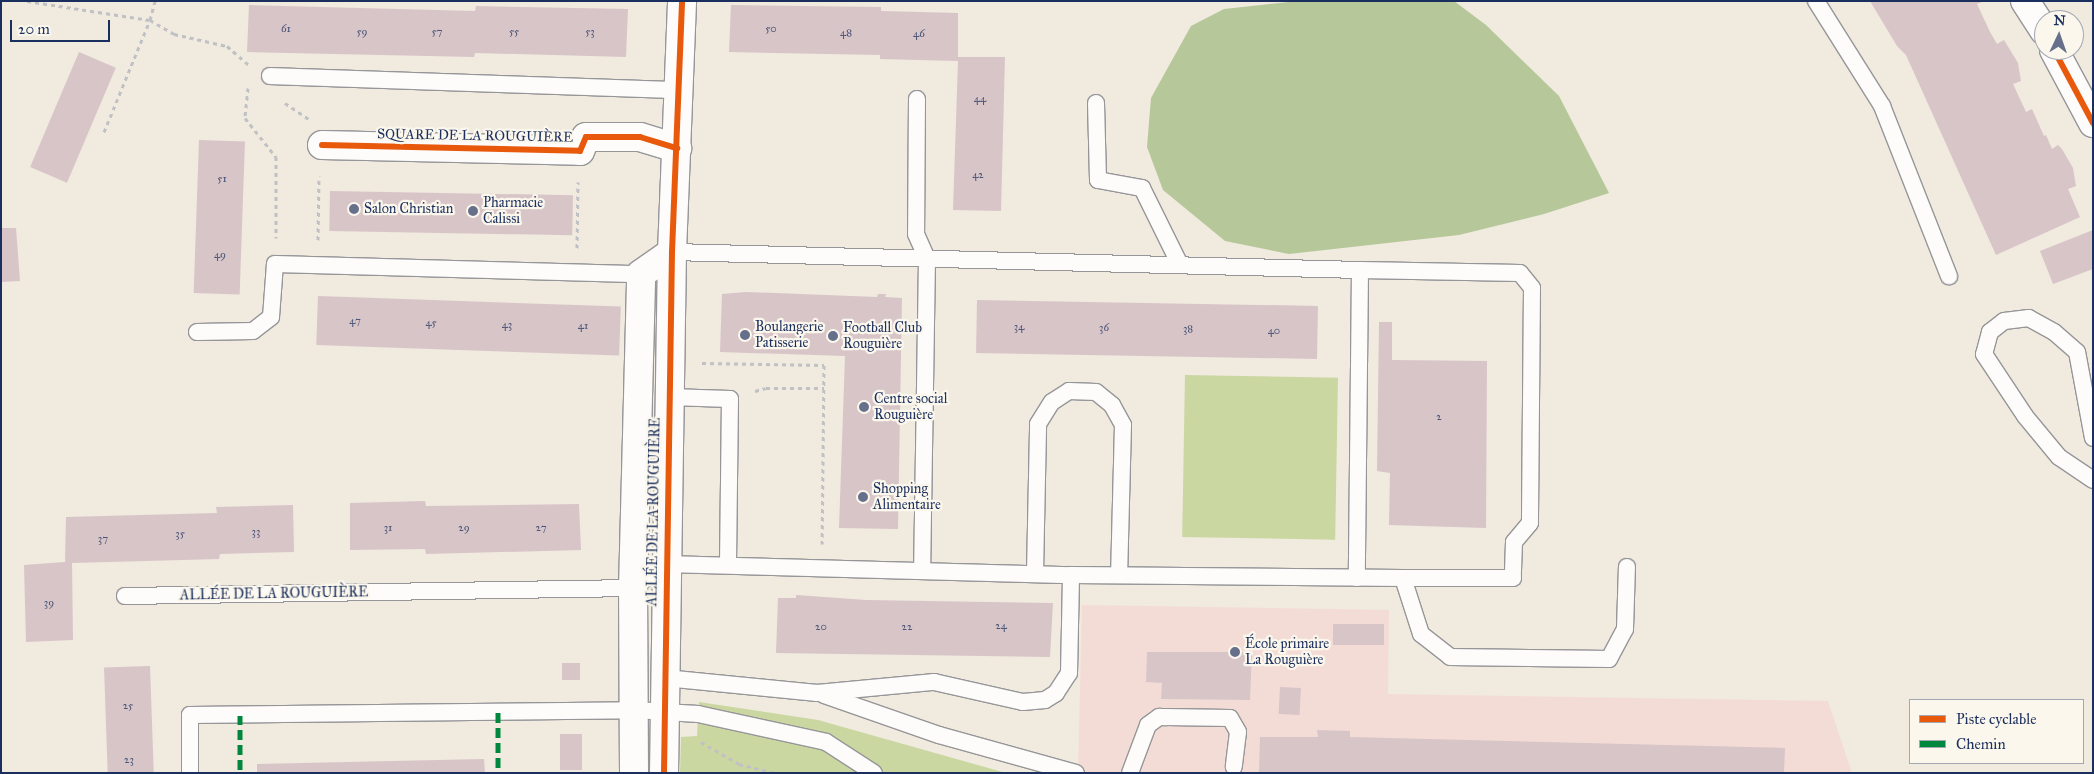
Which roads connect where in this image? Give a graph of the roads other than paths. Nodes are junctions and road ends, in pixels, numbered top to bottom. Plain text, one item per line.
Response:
1 (682, 1) edge
2 (1816, 1) edge
3 (2025, 1) edge
4 (2034, 15) edge
5 (2059, 60) edge
6 (270, 76) dead end
7 (679, 90) junction
8 (918, 99) dead end
9 (1096, 103) dead end
10 (2093, 123) edge
11 (322, 145) road end
12 (677, 148) junction
13 (672, 252) junction
14 (927, 259) junction
15 (1180, 265) junction
16 (1360, 270) junction
17 (641, 274) junction
18 (1950, 276) dead end
19 (197, 332) dead end
20 (669, 397) junction
21 (2093, 438) edge
22 (2093, 480) edge
23 (665, 564) junction
24 (728, 565) junction
25 (1627, 567) dead end
26 (922, 570) junction
27 (1035, 573) junction
28 (1071, 575) junction
29 (1119, 575) junction
30 (1357, 578) junction
31 (1404, 578) junction
32 (634, 588) junction
33 (125, 596) dead end
34 (665, 678) junction
35 (817, 693) junction
36 (636, 710) junction
37 (665, 710) junction
38 (1234, 767) dead end
39 (190, 773) edge
40 (634, 773) edge
41 (664, 773) edge
42 (874, 773) edge
43 (1076, 773) edge
44 (1130, 773) edge

1 - 7 street
2 - 18 lane
3 - 4 street
5 - 10 street
6 - 7 lane
7 - 12 street
8 - 14 lane
9 - 15 lane
11 - 12 street, SQUARE DE LA ROUGUIÈRE
12 - 13 street
13 - 14 lane
13 - 17 street
13 - 20 street, ALLÉE DE LA ROUGUIÈRE
14 - 15 lane
14 - 26 lane
15 - 16 lane
16 - 30 lane
16 - 31 lane
17 - 19 lane
17 - 32 street, ALLÉE DE LA ROUGUIÈRE
20 - 23 street, ALLÉE DE LA ROUGUIÈRE
20 - 24 lane
21 - 22 lane
23 - 24 lane
23 - 32 lane, ALLÉE DE LA ROUGUIÈRE
23 - 34 street, ALLÉE DE LA ROUGUIÈRE
24 - 26 lane
25 - 31 lane
26 - 27 lane
27 - 28 lane
27 - 29 lane
28 - 29 lane
28 - 35 lane
29 - 30 lane
30 - 31 lane
32 - 33 lane, ALLÉE DE LA ROUGUIÈRE
32 - 36 street, ALLÉE DE LA ROUGUIÈRE
34 - 35 lane
34 - 37 street, ALLÉE DE LA ROUGUIÈRE
35 - 43 lane
36 - 37 lane
36 - 39 lane
36 - 40 street, ALLÉE DE LA ROUGUIÈRE
37 - 41 street, ALLÉE DE LA ROUGUIÈRE
37 - 42 lane
38 - 44 lane

